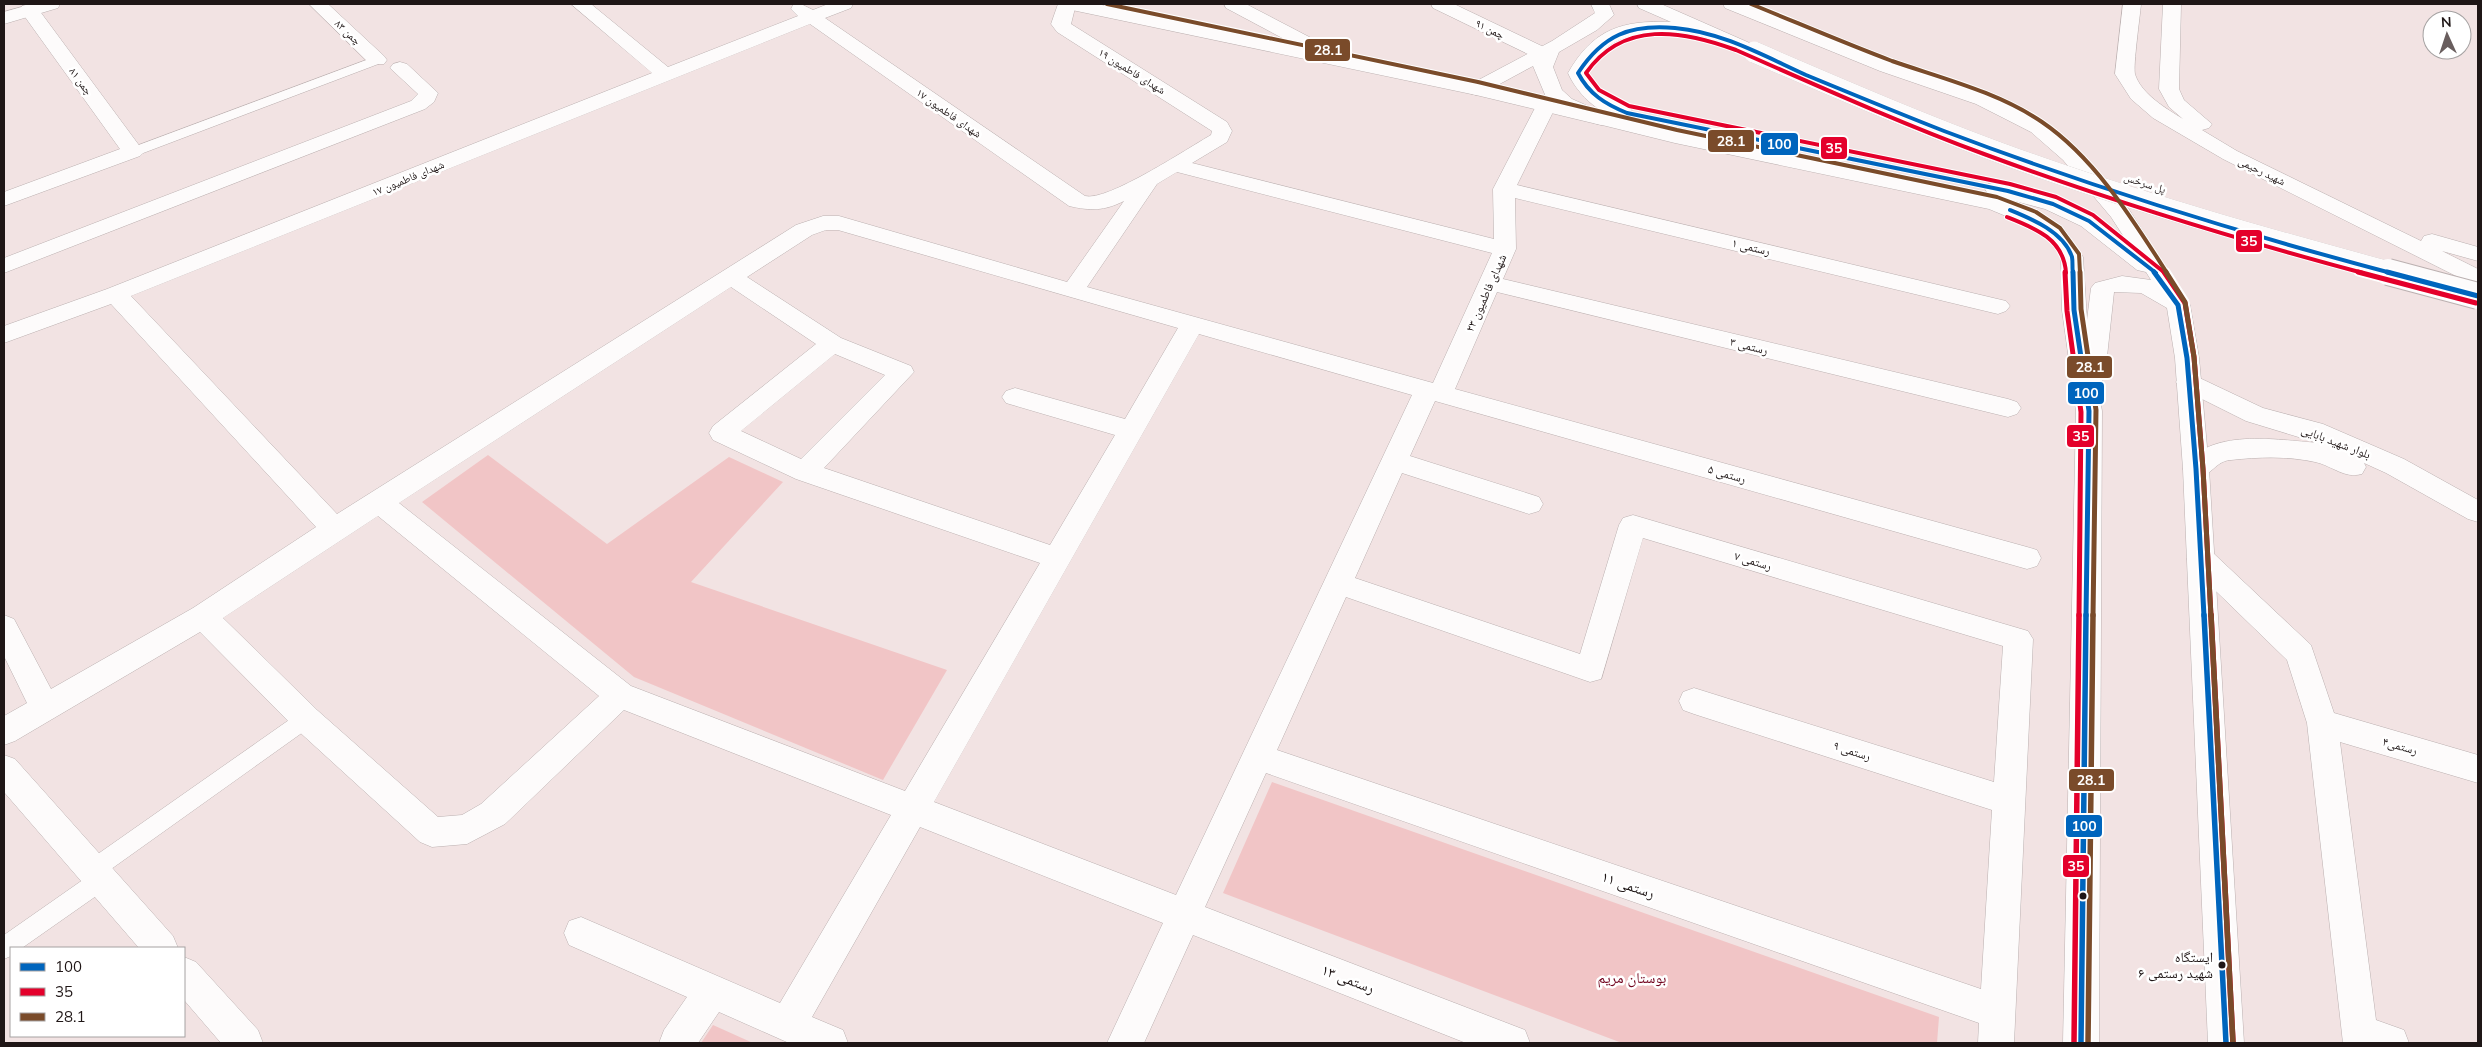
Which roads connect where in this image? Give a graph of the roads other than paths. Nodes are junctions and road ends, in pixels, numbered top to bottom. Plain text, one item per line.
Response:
1 (51, 4) edge
2 (318, 4) edge
3 (580, 4) edge
4 (793, 4) edge
5 (844, 4) edge
6 (1067, 4) edge
7 (1072, 4) edge
8 (1233, 4) edge
9 (1440, 4) edge
10 (1600, 4) edge
11 (1646, 4) edge
12 (1686, 4) edge
13 (1732, 4) edge
14 (2132, 4) edge
15 (2172, 4) edge
16 (26, 7) edge
17 (811, 17) junction
18 (4, 18) edge
19 (1714, 34) junction
20 (1308, 44) dead end
21 (1759, 45) junction
22 (1546, 52) junction
23 (377, 60) joint
24 (400, 68) dead end
25 (666, 75) junction
26 (1476, 89) junction
27 (1546, 106) junction
28 (1600, 119) junction
29 (133, 152) junction
30 (1174, 165) junction
31 (1149, 180) junction
32 (1504, 189) junction
33 (4, 199) edge
34 (1505, 249) junction
35 (2478, 254) edge
36 (4, 266) edge
37 (2158, 275) junction
38 (730, 276) junction
39 (2478, 277) edge
40 (1490, 283) junction
41 (1073, 291) junction
42 (115, 294) junction
43 (2478, 296) edge
44 (2178, 305) junction
45 (1998, 306) dead end
46 (1192, 324) junction
47 (5, 331) edge
48 (832, 344) junction
49 (2189, 382) junction
50 (1433, 392) junction
51 (1015, 397) dead end
52 (2008, 408) dead end
53 (2089, 412) junction
54 (1131, 430) junction
55 (1394, 461) junction
56 (2196, 469) junction
57 (805, 472) junction
58 (379, 502) junction
59 (1529, 504) dead end
60 (2478, 512) edge
61 (334, 529) junction
62 (2478, 533) edge
63 (1057, 558) junction
64 (2027, 558) dead end
65 (2201, 559) junction
66 (1337, 583) junction
67 (203, 616) junction
68 (4, 627) edge
69 (620, 695) junction
70 (1694, 701) dead end
71 (45, 707) junction
72 (306, 719) junction
73 (2322, 723) junction
74 (4, 732) edge
75 (1258, 757) junction
76 (4, 769) edge
77 (2478, 769) edge
78 (2009, 802) junction
79 (912, 809) junction
80 (97, 875) junction
81 (1184, 916) junction
82 (581, 933) dead end
83 (160, 947) edge
84 (4, 948) edge
85 (185, 975) edge
86 (712, 991) junction
87 (788, 1024) junction
88 (1997, 1028) edge
89 (2370, 1040) edge
90 (245, 1043) edge
91 (677, 1043) edge
92 (830, 1043) edge
93 (1125, 1043) edge
94 (1512, 1043) edge
95 (2081, 1043) edge
96 (2226, 1043) edge

1 - 16 street
2 - 23 street, چمن ۸۳
3 - 25 street
4 - 17 street, شهدای فاطمیون ۱۷
5 - 17 street, شهدای فاطمیون ۱۷
6 - 30 street, شهدای فاطمیون ۱۹
7 - 26 street
8 - 20 street
9 - 22 street, چمن ۹۱
10 - 22 street
11 - 19 street
12 - 21 street
13 - 37 street
14 - 39 street, شهید رحیمی
15 - 35 street, شهید رحیمی
16 - 18 street
16 - 29 street, چمن ۸۱
17 - 25 street, شهدای فاطمیون ۱۷
17 - 31 street, شهدای فاطمیون ۱۷
19 - 21 street
19 - 37 street
21 - 39 street, پل سرخس
21 - 43 street, پل سرخس, bridge
22 - 26 street
22 - 28 street
23 - 29 lane
24 - 36 street
25 - 42 street, شهدای فاطمیون ۱۷
26 - 27 street
27 - 28 street
27 - 32 street, شهدای فاطمیون ۲۳
28 - 53 street
29 - 33 street
30 - 31 street
30 - 34 street
31 - 41 street
32 - 34 street, شهدای فاطمیون ۲۳
32 - 45 street, رستمی ۱
34 - 40 street, شهدای فاطمیون ۲۳
37 - 44 street
38 - 41 street, رستمی ۵
38 - 48 street
38 - 58 street, رستمی ۵
40 - 50 street, شهدای فاطمیون ۲۳
40 - 52 street, رستمی ۳
41 - 46 street, رستمی ۵
42 - 47 street, شهدای فاطمیون ۱۷
42 - 61 street
44 - 49 street
44 - 53 street
46 - 50 street, رستمی ۵
46 - 54 street
48 - 57 street
48 - 57 street
49 - 56 street
49 - 60 street, بلوار شهید بابایی
50 - 55 street, شهدای فاطمیون ۲۳
50 - 64 street, رستمی ۵
51 - 54 street
53 - 95 street
54 - 63 street
55 - 59 street
55 - 66 street, شهدای فاطمیون ۲۳
56 - 62 street, بلوار شهید بابایی
56 - 65 street
57 - 63 street
58 - 61 street, رستمی ۵
58 - 69 street, رستمی ۱۳
61 - 67 street, رستمی ۵
63 - 79 street
65 - 73 street
65 - 96 street
66 - 75 street, شهدای فاطمیون ۲۳
66 - 78 street, رستمی ۷
67 - 71 street, رستمی ۵
67 - 72 street
68 - 71 street
69 - 72 street
69 - 79 street, رستمی ۱۳
70 - 78 street, رستمی ۹
71 - 74 street, رستمی ۵
72 - 80 lane
73 - 77 street, رستمی۴
73 - 89 street
75 - 81 street, شهدای فاطمیون ۲۳
75 - 88 street, رستمی ۱۱
76 - 80 street
78 - 88 street
79 - 81 street, رستمی ۱۳
79 - 87 street
80 - 83 street
80 - 84 lane
81 - 93 street, شهدای فاطمیون ۲۳
81 - 94 street, رستمی ۱۳
82 - 86 street
85 - 90 street
86 - 87 street
86 - 91 street
87 - 92 street

